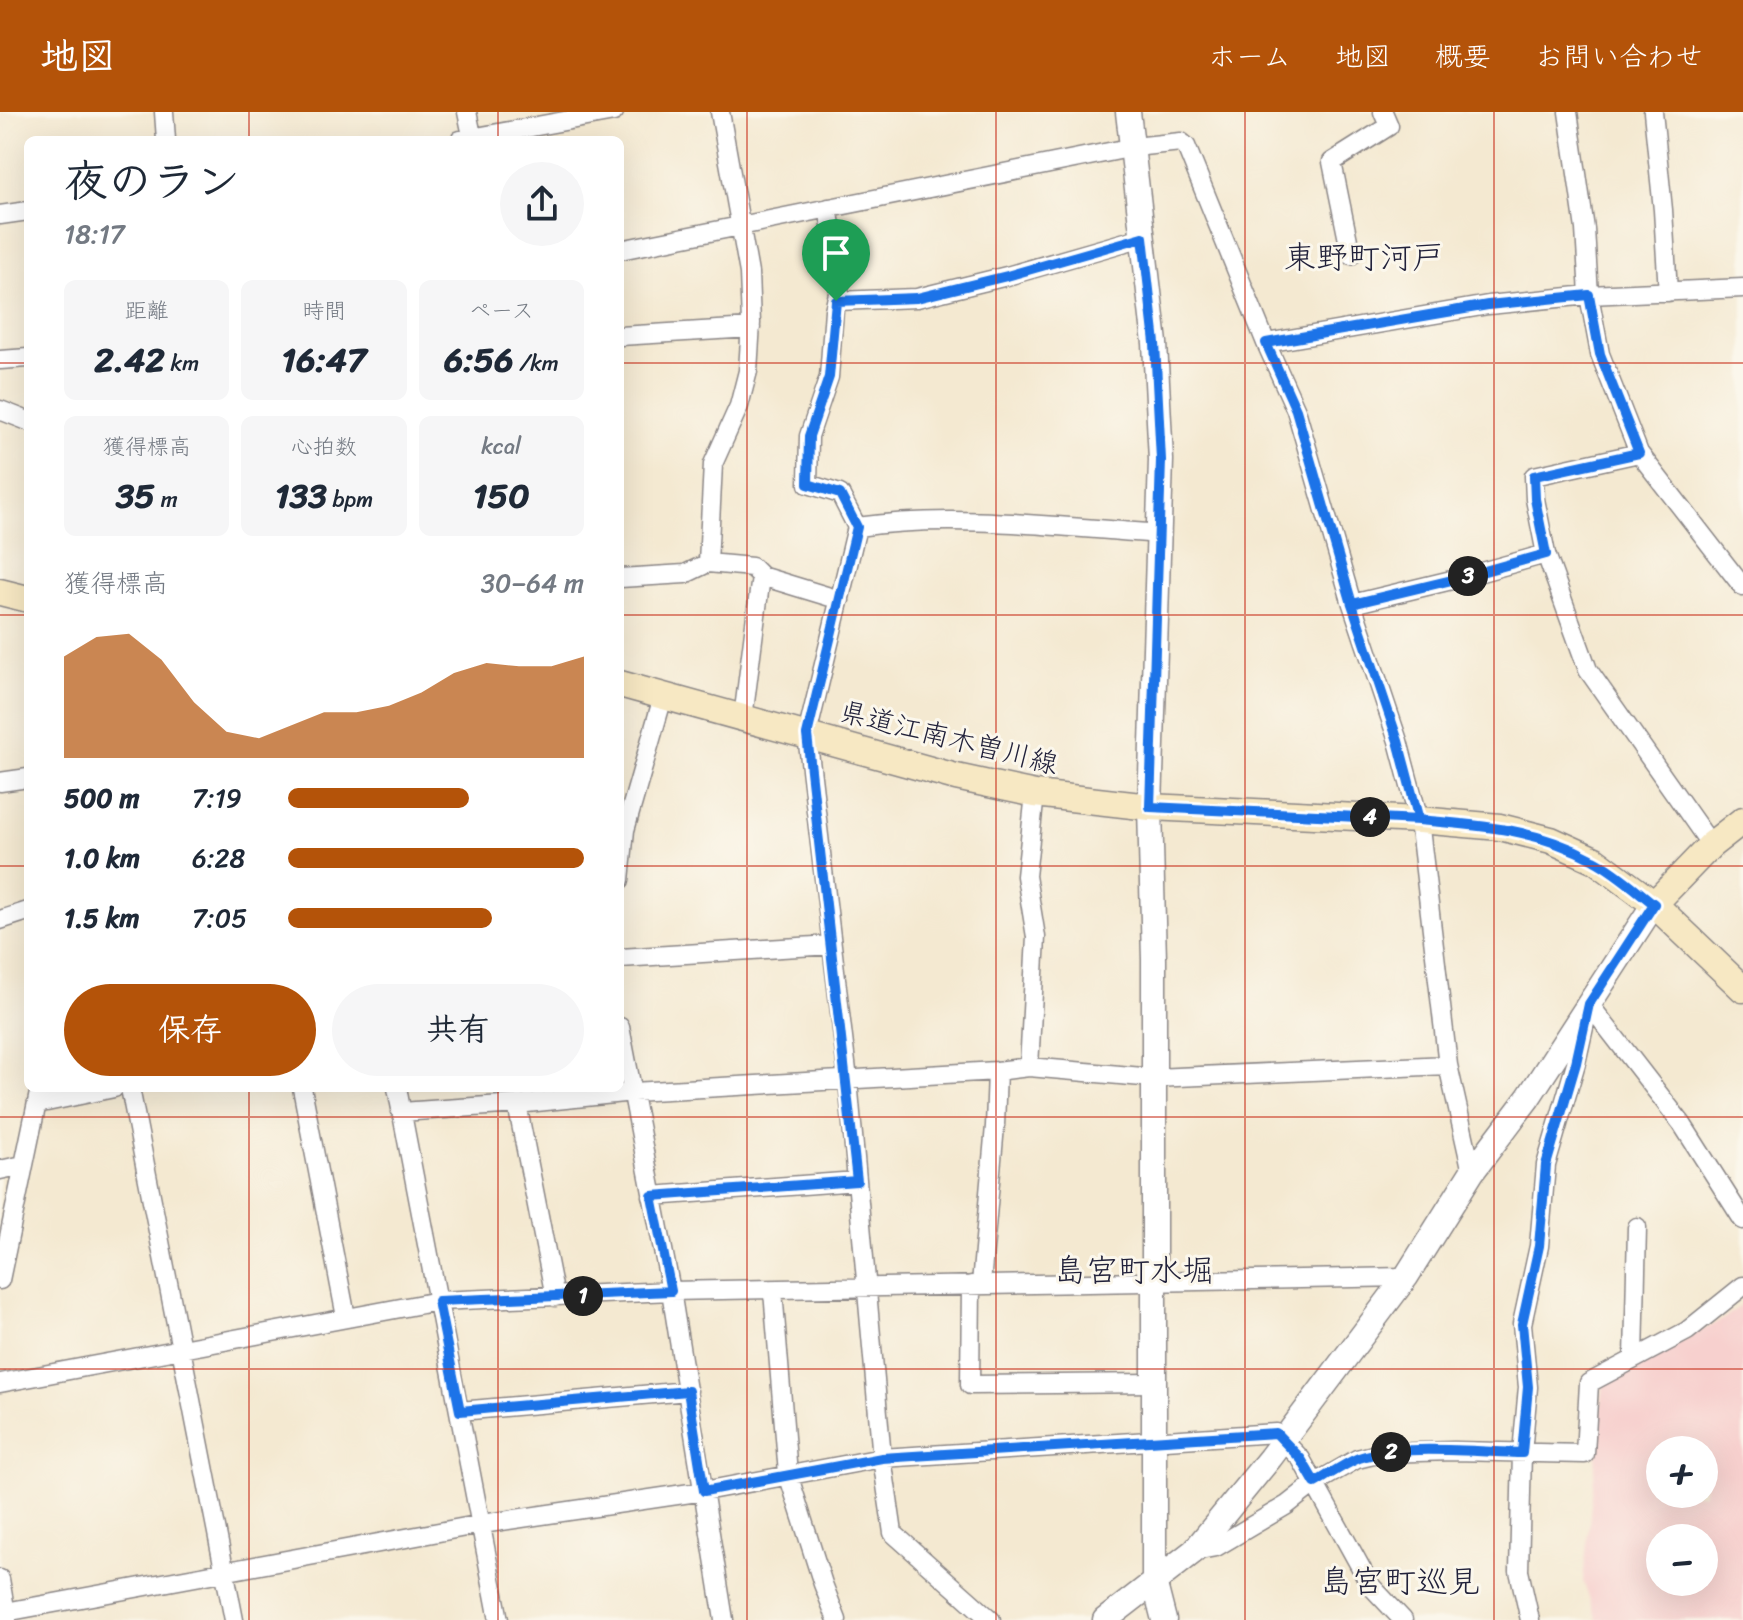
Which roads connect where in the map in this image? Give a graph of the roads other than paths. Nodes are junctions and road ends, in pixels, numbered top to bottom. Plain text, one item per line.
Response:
1 (164, 112) edge
2 (467, 112) edge
3 (614, 112) edge
4 (720, 112) edge
5 (1128, 112) edge
6 (1383, 112) edge
7 (1568, 112) edge
8 (1653, 112) edge
9 (166, 136) edge
10 (468, 136) edge
11 (484, 136) edge
12 (1134, 147) junction
13 (828, 208) junction
14 (24, 212) edge
15 (0, 215) edge
16 (739, 227) junction
17 (1143, 237) junction
18 (624, 249) edge
19 (1351, 255) dead end
20 (1743, 288) edge
21 (1668, 292) junction
22 (1589, 295) junction
23 (836, 301) junction
24 (751, 328) junction
25 (624, 336) edge
26 (1266, 343) junction
27 (24, 358) edge
28 (0, 360) edge
29 (0, 410) edge
30 (24, 419) edge
31 (1639, 453) junction
32 (857, 527) junction
33 (1159, 534) junction
34 (1546, 554) junction
35 (708, 563) junction
36 (761, 576) junction
37 (624, 578) edge
38 (1743, 587) edge
39 (0, 592) edge
40 (24, 598) edge
41 (840, 600) junction
42 (1352, 604) junction
43 (624, 685) edge
44 (663, 697) junction
45 (743, 718) junction
46 (807, 735) junction
47 (24, 779) edge
48 (0, 782) edge
49 (1035, 794) junction
50 (1150, 807) junction
51 (1419, 820) junction
52 (1743, 820) edge
53 (624, 824) edge
54 (1711, 845) junction
55 (1654, 904) junction
56 (24, 912) edge
57 (0, 920) edge
58 (832, 945) junction
59 (624, 958) edge
60 (1743, 989) edge
61 (1589, 1004) junction
62 (624, 1047) edge
63 (1448, 1065) junction
64 (1029, 1067) junction
65 (997, 1071) junction
66 (1154, 1078) junction
67 (848, 1080) junction
68 (76, 1092) edge
69 (131, 1092) edge
70 (303, 1092) edge
71 (398, 1092) edge
72 (633, 1092) junction
73 (39, 1096) edge
74 (517, 1104) junction
75 (401, 1112) junction
76 (23, 1165) junction
77 (0, 1170) edge
78 (1472, 1172) junction
79 (857, 1181) junction
80 (652, 1196) junction
81 (1743, 1220) edge
82 (1637, 1227) dead end
83 (1406, 1277) junction
84 (0, 1280) edge
85 (1154, 1281) junction
86 (976, 1285) junction
87 (1743, 1286) edge
88 (868, 1287) junction
89 (671, 1291) junction
90 (773, 1291) junction
91 (555, 1297) junction
92 (438, 1301) junction
93 (346, 1317) junction
94 (182, 1347) junction
95 (1634, 1359) junction
96 (0, 1383) edge
97 (1154, 1383) junction
98 (688, 1391) junction
99 (460, 1411) junction
100 (1155, 1440) junction
101 (1283, 1441) junction
102 (1522, 1453) junction
103 (882, 1458) junction
104 (788, 1474) junction
105 (1315, 1483) junction
106 (704, 1491) junction
107 (482, 1524) junction
108 (1194, 1551) junction
109 (225, 1571) junction
110 (0, 1579) edge
111 (1154, 1581) junction
112 (4, 1615) edge
113 (234, 1620) edge
114 (499, 1620) edge
115 (724, 1620) edge
116 (837, 1620) edge
117 (991, 1620) edge
118 (1105, 1620) edge
119 (1164, 1620) edge
120 (1403, 1620) edge
121 (1530, 1620) edge

1 - 9 street
2 - 10 street
3 - 11 street
4 - 16 street
5 - 12 street
6 - 19 street
7 - 22 street
8 - 21 street
12 - 13 street
12 - 17 street
12 - 26 street
13 - 16 street
13 - 23 street
14 - 15 street
16 - 18 street
16 - 24 street
17 - 23 street
17 - 33 street
20 - 21 street
21 - 22 street
22 - 26 street
22 - 31 street
23 - 32 street
24 - 25 street
24 - 35 street
26 - 42 street
27 - 28 street
29 - 30 street
31 - 34 street
31 - 38 street
32 - 33 street
32 - 41 street
33 - 50 street
34 - 42 street
34 - 54 street
35 - 36 street
35 - 37 street
36 - 41 street
36 - 45 street
39 - 40 main road
41 - 46 street
42 - 51 street
43 - 44 main road, 県道江南木曽川線
44 - 45 main road, 県道江南木曽川線
44 - 53 street
45 - 46 main road, 県道江南木曽川線
46 - 49 main road, 県道江南木曽川線
46 - 58 street
47 - 48 street
49 - 50 main road, 県道江南木曽川線
49 - 64 street
50 - 51 main road, 県道江南木曽川線
50 - 66 street
51 - 55 main road, 県道江南木曽川線
51 - 63 street
52 - 54 main road
54 - 55 main road
55 - 60 main road, 県道江南木曽川線
55 - 61 street
56 - 57 street
58 - 59 street
58 - 67 street
61 - 78 street
61 - 81 street
61 - 102 street
62 - 72 street
63 - 66 street
63 - 78 street
64 - 65 street
64 - 66 street
65 - 67 street
65 - 86 street
66 - 85 street
67 - 72 street
67 - 79 street
68 - 73 street
69 - 94 street
70 - 93 street
71 - 75 street
72 - 74 street
72 - 80 street
73 - 76 street
74 - 75 street
74 - 91 street
75 - 92 street
76 - 77 street
76 - 84 street
78 - 83 street
79 - 80 street
79 - 88 street
80 - 89 street
82 - 95 street
83 - 85 street
83 - 101 street
85 - 86 street
85 - 97 street
86 - 88 street
86 - 97 street
87 - 95 street
88 - 90 street
88 - 103 street
89 - 90 street
89 - 91 street
89 - 98 street
90 - 104 street
91 - 92 street
92 - 93 street
92 - 99 street
93 - 94 street
94 - 96 street
94 - 109 street
95 - 102 street
97 - 100 street
98 - 99 street
98 - 106 street
99 - 107 street
100 - 101 street
100 - 103 street
100 - 111 street
101 - 105 street
101 - 108 street
102 - 105 street
102 - 121 street
103 - 104 street
103 - 117 street
104 - 106 street
104 - 116 street
105 - 108 street
105 - 120 street
106 - 107 street
106 - 115 street
107 - 109 street
107 - 114 street
108 - 111 street
109 - 112 street
109 - 113 street
110 - 112 street
111 - 118 street
111 - 119 street

